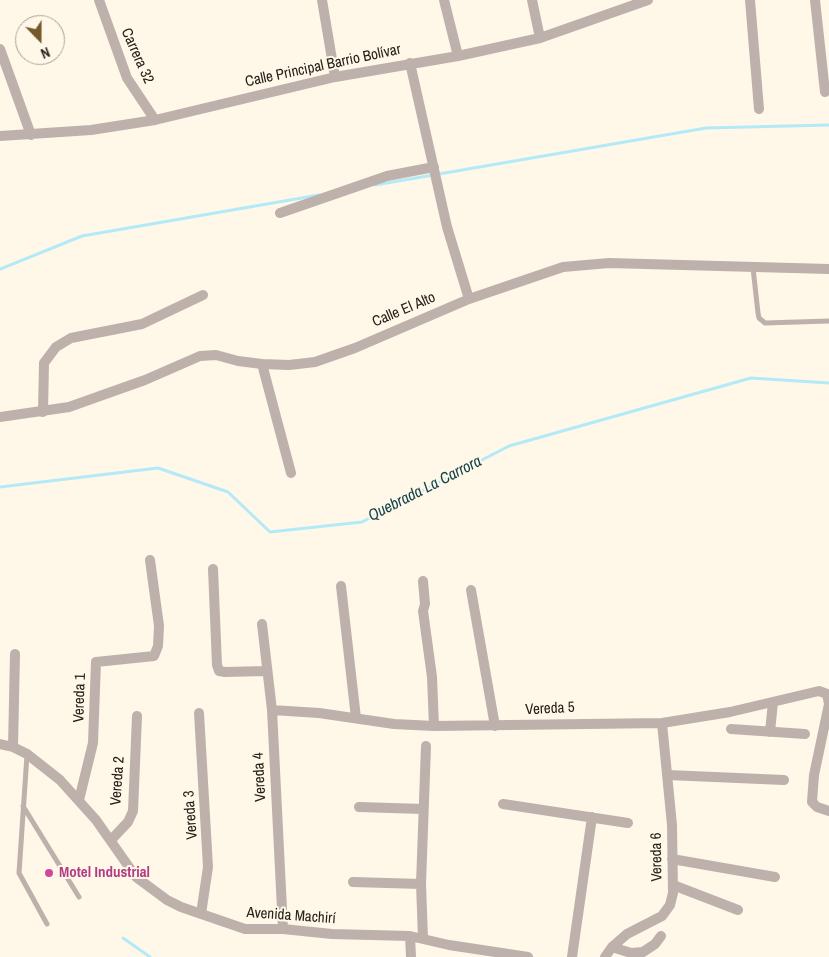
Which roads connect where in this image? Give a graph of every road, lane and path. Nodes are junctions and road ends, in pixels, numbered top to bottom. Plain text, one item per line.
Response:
1 (98, 0) edge
2 (322, 0) edge
3 (444, 0) edge
4 (532, 0) edge
5 (648, 0) edge
6 (750, 0) edge
7 (814, 0) edge
8 (540, 38) junction
9 (0, 49) edge
10 (458, 56) junction
11 (410, 63) junction
12 (334, 78) junction
13 (825, 92) dead end
14 (759, 109) dead end
15 (155, 120) junction
16 (31, 135) junction
17 (0, 136) edge
18 (434, 167) junction
19 (280, 213) dead end
20 (753, 268) junction
21 (829, 269) edge
22 (203, 294) dead end
23 (469, 299) junction
24 (829, 321) edge
25 (262, 364) junction
26 (43, 412) junction
27 (0, 417) edge
28 (291, 474) dead end
29 (150, 560) dead end
30 (213, 569) dead end
31 (423, 581) dead end
32 (341, 586) dead end
33 (471, 590) dead end
34 (262, 624) dead end
35 (15, 654) dead end
36 (266, 670) junction
37 (772, 702) junction
38 (272, 710) junction
39 (199, 713) dead end
40 (136, 716) dead end
41 (356, 718) junction
42 (662, 723) junction
43 (434, 726) junction
44 (495, 726) junction
45 (731, 729) dead end
46 (770, 732) junction
47 (804, 734) dead end
48 (0, 744) edge
49 (426, 746) dead end
50 (13, 747) junction
51 (27, 754) junction
52 (668, 775) junction
53 (784, 780) dead end
54 (79, 800) junction
55 (503, 804) dead end
56 (23, 805) junction
57 (359, 807) dead end
58 (424, 809) junction
59 (829, 811) edge
60 (592, 817) junction
61 (628, 823) dead end
62 (111, 840) junction
63 (672, 859) junction
64 (775, 877) dead end
65 (353, 882) dead end
66 (421, 884) junction
67 (673, 885) junction
68 (79, 897) dead end
69 (738, 910) dead end
70 (201, 914) junction
71 (47, 924) dead end
72 (283, 929) junction
73 (410, 936) junction
74 (661, 936) dead end
75 (423, 938) junction
76 (612, 947) junction
77 (411, 957) edge
78 (528, 957) edge
79 (572, 957) edge
80 (605, 957) edge

1 - 15 street, Carrera 32
2 - 12 street
3 - 10 street
4 - 8 street
5 - 8 street, Calle Principal Barrio Bolívar
6 - 14 street
7 - 13 street
8 - 10 street, Calle Principal Barrio Bolívar
9 - 16 street
10 - 11 street, Calle Principal Barrio Bolívar
11 - 12 street, Calle Principal Barrio Bolívar
11 - 18 street
12 - 15 street, Calle Principal Barrio Bolívar
15 - 16 street, Calle Principal Barrio Bolívar
16 - 17 street, Calle Principal Barrio Bolívar
18 - 19 street
18 - 23 street
20 - 21 street, Calle El Alto
20 - 23 street, Calle El Alto
20 - 24 lane
22 - 26 street
23 - 25 street, Calle El Alto
25 - 26 street, Calle El Alto
25 - 28 street
26 - 27 street, Calle El Alto
29 - 54 street, Vereda 1
30 - 36 street
31 - 43 street
32 - 41 street
33 - 44 street
34 - 36 street, Vereda 4
35 - 50 street
36 - 38 street, Vereda 4
37 - 42 street, Vereda 5
37 - 46 street
37 - 59 street, Vereda 5
38 - 41 street, Vereda 5
38 - 72 street, Vereda 4
39 - 70 street, Vereda 3
40 - 62 street, Vereda 2
41 - 43 street, Vereda 5
42 - 44 street, Vereda 5
42 - 52 street, Vereda 6
43 - 44 street, Vereda 5
45 - 46 street
46 - 47 street
48 - 50 street, Avenida Machirí
49 - 58 street
50 - 51 street, Avenida Machirí
51 - 54 street, Avenida Machirí
51 - 56 lane
52 - 53 street
52 - 63 street, Vereda 6
54 - 62 street, Avenida Machirí
55 - 60 street
56 - 68 lane
56 - 71 lane
57 - 58 street
58 - 66 street
60 - 61 street
60 - 79 street
62 - 70 street, Avenida Machirí
63 - 64 street
63 - 67 street, Vereda 6
65 - 66 street
66 - 75 street
67 - 69 street
67 - 76 street, Vereda 6
70 - 72 street, Avenida Machirí
72 - 73 street, Avenida Machirí
73 - 75 street, Avenida Machirí
73 - 77 street
74 - 76 street
75 - 78 street, Avenida Machirí
76 - 80 street, Vereda 6

